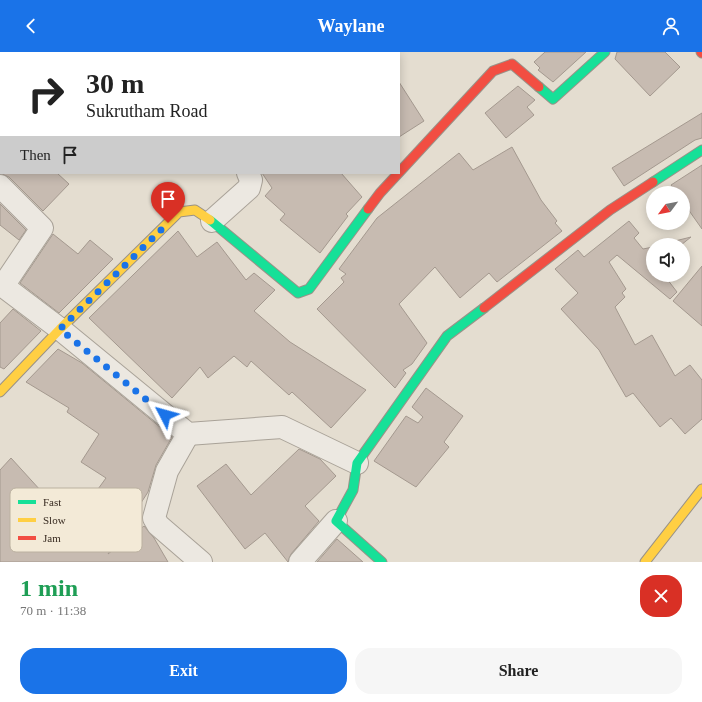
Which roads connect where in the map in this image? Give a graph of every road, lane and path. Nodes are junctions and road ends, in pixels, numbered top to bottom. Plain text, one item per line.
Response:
1 (605, 52) edge
2 (702, 150) edge
3 (400, 171) edge
4 (248, 174) edge
5 (398, 174) edge
6 (0, 186) edge
7 (212, 221) junction
8 (60, 329) junction
9 (0, 392) edge
10 (188, 434) junction
11 (357, 463) junction
12 (702, 489) edge
13 (336, 521) junction
14 (201, 562) edge
15 (300, 562) edge
16 (382, 562) edge
17 (645, 562) edge

1 - 3 street
2 - 11 street
4 - 7 street
5 - 7 street
6 - 8 street
7 - 8 street
8 - 9 street
8 - 10 street
10 - 11 street
10 - 14 street
11 - 13 street
12 - 17 street
13 - 15 street
13 - 16 street

